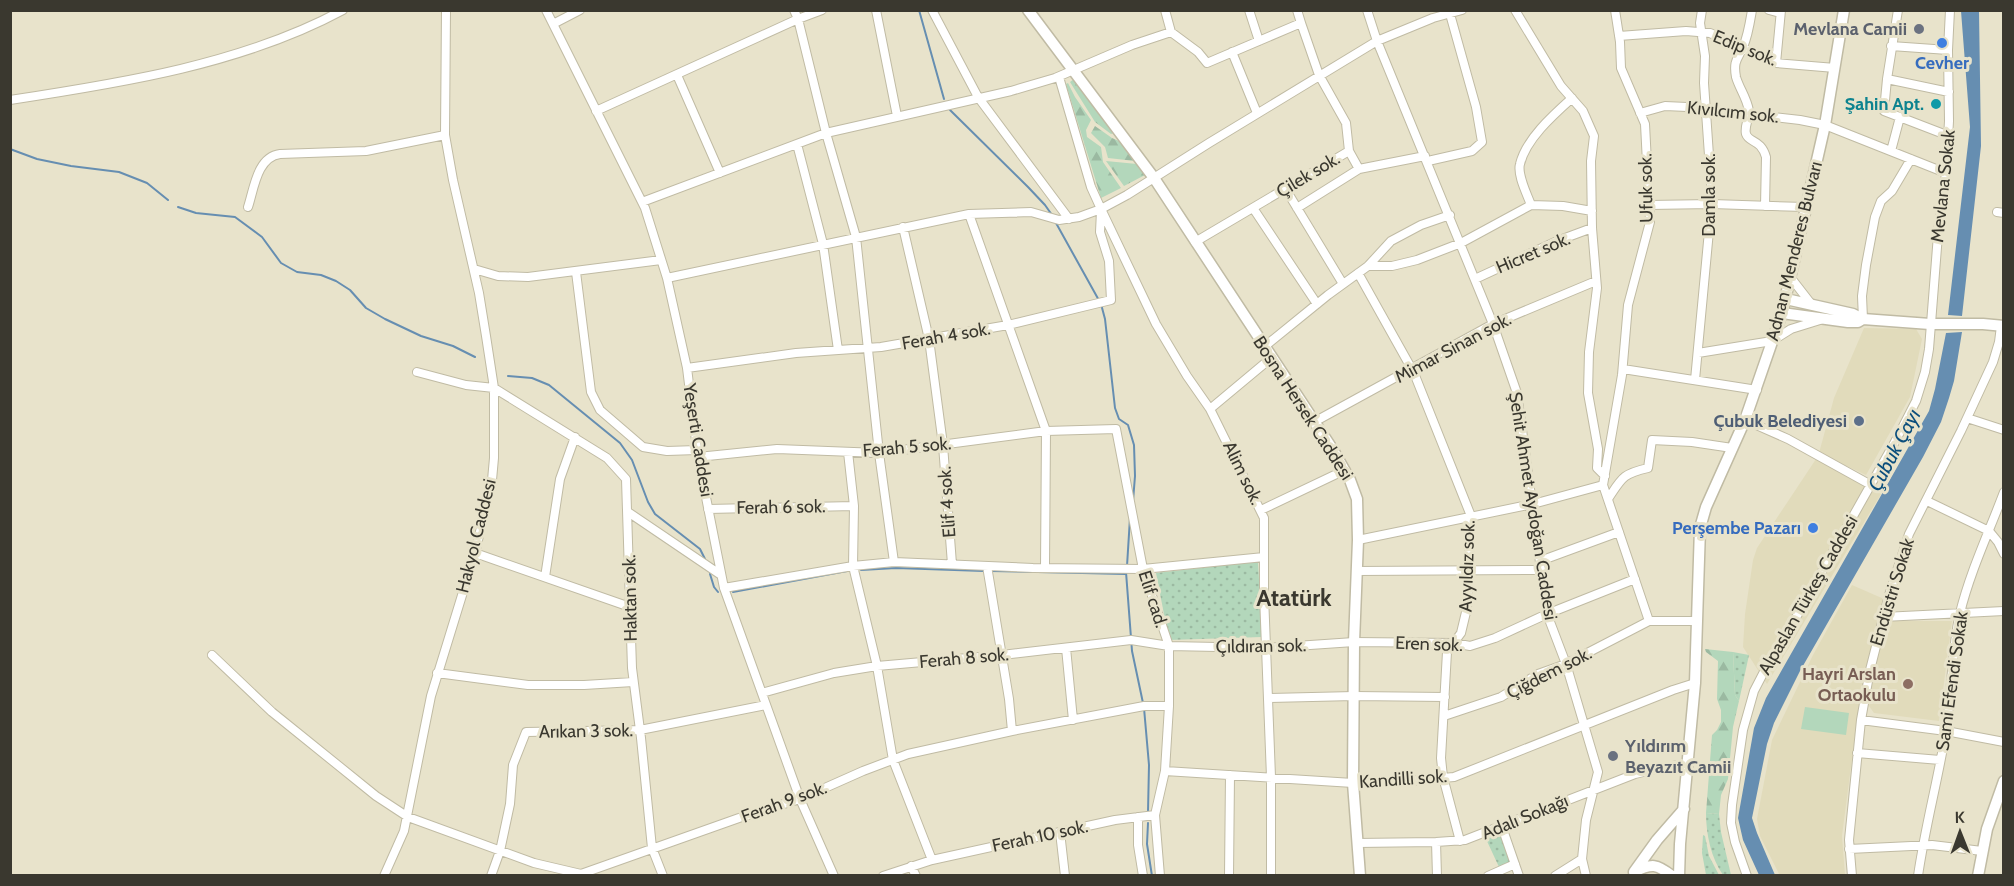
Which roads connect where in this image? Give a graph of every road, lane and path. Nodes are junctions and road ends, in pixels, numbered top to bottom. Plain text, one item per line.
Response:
1 (344, 10) edge
2 (446, 10) edge
3 (546, 10) edge
4 (580, 10) edge
5 (794, 10) edge
6 (822, 10) edge
7 (876, 10) edge
8 (932, 10) edge
9 (1028, 10) edge
10 (1165, 10) edge
11 (1249, 10) edge
12 (1297, 10) edge
13 (1367, 10) edge
14 (1462, 10) edge
15 (1515, 10) edge
16 (1615, 10) edge
17 (1702, 10) edge
18 (1752, 10) edge
19 (1769, 10) edge
20 (1845, 10) edge
21 (1898, 10) edge
22 (1950, 10) edge
23 (1781, 12) edge
24 (1439, 14) edge
25 (1450, 14) junction
26 (798, 19) junction
27 (1301, 23) junction
28 (553, 24) junction
29 (1701, 31) junction
30 (1171, 32) junction
31 (1619, 36) junction
32 (1259, 41) junction
33 (1377, 41) junction
34 (1891, 46) junction
35 (1743, 47) junction
36 (1948, 50) junction
37 (1232, 52) junction
38 (1776, 63) junction
39 (1835, 68) junction
40 (1075, 70) junction
41 (677, 75) junction
42 (1319, 75) junction
43 (1059, 77) junction
44 (1887, 79) junction
45 (1949, 92) junction
46 (978, 98) junction
47 (1572, 98) junction
48 (10, 100) edge
49 (1706, 108) junction
50 (596, 111) junction
51 (1257, 113) junction
52 (1640, 113) junction
53 (1749, 113) junction
54 (897, 116) junction
55 (1900, 117) junction
56 (1825, 125) junction
57 (826, 133) junction
58 (445, 135) junction
59 (1948, 135) junction
60 (797, 144) junction
61 (1348, 151) junction
62 (1891, 151) junction
63 (1427, 158) junction
64 (1911, 159) junction
65 (1359, 169) junction
66 (720, 173) junction
67 (1946, 173) junction
68 (1154, 178) junction
69 (1286, 189) junction
70 (642, 202) junction
71 (1712, 204) junction
72 (1531, 205) junction
73 (1649, 205) junction
74 (1765, 206) junction
75 (248, 207) dead end
76 (1805, 207) junction
77 (1253, 208) junction
78 (1297, 208) junction
79 (1101, 209) junction
80 (1592, 211) junction
81 (969, 214) junction
82 (1450, 215) junction
83 (1069, 219) junction
84 (903, 227) junction
85 (1592, 228) junction
86 (856, 237) junction
87 (1195, 242) junction
88 (1461, 243) junction
89 (823, 244) junction
90 (661, 260) junction
91 (1368, 266) junction
92 (474, 269) junction
93 (576, 272) junction
94 (1358, 273) junction
95 (667, 278) junction
96 (1791, 278) junction
97 (1475, 279) junction
98 (1596, 281) junction
99 (1343, 284) junction
100 (1786, 299) junction
101 (1317, 304) junction
102 (1814, 306) junction
103 (1782, 313) junction
104 (1824, 319) junction
105 (1863, 319) junction
106 (1493, 324) junction
107 (1930, 324) junction
108 (1008, 325) junction
109 (2002, 326) edge
110 (929, 339) junction
111 (1772, 341) junction
112 (1264, 347) junction
113 (868, 348) junction
114 (838, 350) junction
115 (1698, 353) junction
116 (1271, 357) junction
117 (687, 369) junction
118 (1412, 369) junction
119 (1623, 369) junction
120 (417, 372) dead end
121 (1695, 380) junction
122 (494, 388) junction
123 (1757, 390) junction
124 (1210, 409) junction
125 (1967, 418) junction
126 (1745, 420) junction
127 (1314, 422) junction
128 (1116, 429) joint
129 (2004, 430) edge
130 (1046, 431) junction
131 (575, 437) junction
132 (943, 445) junction
133 (1732, 448) junction
134 (848, 452) junction
135 (698, 453) junction
136 (879, 453) junction
137 (1345, 470) junction
138 (1604, 481) junction
139 (1871, 486) junction
140 (2004, 492) edge
141 (1608, 499) junction
142 (1927, 501) junction
143 (1533, 504) junction
144 (854, 506) junction
145 (708, 509) junction
146 (1261, 510) junction
147 (628, 512) junction
148 (1471, 516) junction
149 (1989, 531) junction
150 (1619, 532) junction
151 (1358, 540) junction
152 (475, 553) junction
153 (2004, 554) edge
154 (1264, 556) junction
155 (894, 562) junction
156 (952, 564) junction
157 (1540, 565) junction
158 (853, 566) junction
159 (987, 566) junction
160 (1045, 568) junction
161 (1143, 569) junction
162 (1469, 570) junction
163 (1356, 571) junction
164 (721, 575) junction
165 (545, 578) junction
166 (1635, 579) junction
167 (724, 588) junction
168 (630, 607) junction
169 (2004, 612) edge
170 (1960, 613) junction
171 (1547, 614) junction
172 (1883, 617) junction
173 (1649, 621) junction
174 (1697, 621) junction
175 (1354, 642) junction
176 (1454, 643) junction
177 (1169, 646) junction
178 (1066, 648) junction
179 (1266, 648) junction
180 (212, 655) dead end
181 (1002, 655) junction
182 (1566, 664) junction
183 (878, 666) junction
184 (437, 673) junction
185 (633, 682) junction
186 (1695, 684) junction
187 (762, 693) junction
188 (1354, 696) junction
189 (1445, 697) junction
190 (1268, 698) junction
191 (766, 705) junction
192 (1169, 706) junction
193 (1444, 716) junction
194 (1073, 720) junction
195 (1860, 720) junction
196 (1586, 726) junction
197 (640, 730) junction
198 (1012, 731) junction
199 (1946, 731) junction
200 (2004, 742) edge
201 (1857, 753) junction
202 (893, 760) junction
203 (1940, 760) junction
204 (1689, 765) junction
205 (1165, 771) junction
206 (1230, 775) junction
207 (1270, 777) junction
208 (1443, 777) junction
209 (2004, 781) edge
210 (1353, 783) junction
211 (1594, 790) junction
212 (800, 799) junction
213 (1684, 808) junction
214 (1155, 815) junction
215 (408, 817) junction
216 (1138, 817) junction
217 (1502, 827) junction
218 (1060, 832) junction
219 (1460, 841) junction
220 (1436, 842) junction
221 (1358, 843) junction
222 (1923, 845) junction
223 (652, 848) junction
224 (1849, 849) junction
225 (500, 851) junction
226 (1982, 851) junction
227 (1582, 859) junction
228 (932, 860) junction
229 (1515, 864) junction
230 (911, 866) junction
231 (595, 872) edge
232 (1633, 874) edge
233 (384, 876) edge
234 (491, 876) edge
235 (663, 876) edge
236 (834, 876) edge
237 (883, 876) edge
238 (916, 876) edge
239 (1065, 876) edge
240 (1143, 876) edge
241 (1160, 876) edge
242 (1230, 876) edge
243 (1270, 876) edge
244 (1360, 876) edge
245 (1437, 876) edge
246 (1488, 876) edge
247 (1519, 876) edge
248 (1555, 876) edge
249 (1586, 876) edge
250 (1672, 876) edge
251 (1678, 876) edge
252 (1747, 876) edge
253 (1852, 876) edge
254 (1918, 876) edge
255 (1978, 876) edge

1 - 48 street
2 - 58 street, Hakyol Caddesi
3 - 28 street, Yeşerti Caddesi
4 - 28 street
5 - 26 street
6 - 26 street
7 - 54 street
8 - 46 street
9 - 40 main road, Bosna Hersek Caddesi
10 - 30 street
11 - 32 street
12 - 27 street, Çilek sok.
13 - 33 street, Şehit Ahmet Aydoğan Caddesi
14 - 25 street
15 - 47 street
16 - 31 street, Ufuk sok.
17 - 29 street, Damla sok.
18 - 35 street
19 - 23 street
20 - 39 main road, Adnan Menderes Bulvarı
21 - 34 street
22 - 36 street, Mevlana Sokak
23 - 38 street
24 - 25 street
24 - 33 street
25 - 63 street
26 - 41 street
26 - 57 street
27 - 32 street
27 - 42 street, Çilek sok.
28 - 50 street, Yeşerti Caddesi
29 - 31 street, Edip sok.
29 - 35 street, Edip sok.
29 - 49 street, Damla sok.
30 - 37 street
30 - 40 street
31 - 52 street, Ufuk sok.
32 - 37 street
33 - 42 street
33 - 63 street, Şehit Ahmet Aydoğan Caddesi
34 - 36 street
34 - 44 street
35 - 38 street, Edip sok.
35 - 53 street
36 - 45 street, Mevlana Sokak
37 - 51 street
38 - 39 street, Edip sok.
39 - 56 main road, Adnan Menderes Bulvarı
40 - 43 street
40 - 68 main road, Bosna Hersek Caddesi
41 - 50 street
41 - 66 street
42 - 51 street
42 - 61 street, Çilek sok.
43 - 46 street
43 - 79 street, Alim sok.
44 - 45 street
44 - 55 street
45 - 59 street, Mevlana Sokak
46 - 54 street
46 - 83 street
47 - 72 street
47 - 80 street
49 - 52 street, Kıvılcım sok.
49 - 53 street, Kıvılcım sok.
49 - 71 street, Damla sok.
50 - 70 street, Yeşerti Caddesi
51 - 68 street
52 - 73 street, Ufuk sok.
53 - 56 street, Kıvılcım sok.
53 - 74 street
54 - 57 street
55 - 59 street
55 - 62 street
56 - 62 street, Kıvılcım sok.
56 - 76 main road, Adnan Menderes Bulvarı
57 - 60 street
57 - 86 street
58 - 75 street
58 - 92 street, Hakyol Caddesi
59 - 67 street, Mevlana Sokak
60 - 66 street
60 - 89 street
61 - 65 street
61 - 69 street, Çilek sok.
62 - 64 street, Kıvılcım sok.
63 - 65 street
63 - 82 street, Şehit Ahmet Aydoğan Caddesi
64 - 67 street, Kıvılcım sok.
64 - 105 street
65 - 78 street
66 - 70 street
67 - 107 street, Mevlana Sokak
68 - 79 street
68 - 87 main road, Bosna Hersek Caddesi
69 - 77 street, Çilek sok.
69 - 78 street
70 - 90 street, Yeşerti Caddesi
71 - 73 street
71 - 74 street
71 - 115 street, Damla sok.
72 - 80 street
72 - 88 street
73 - 119 street, Ufuk sok.
74 - 76 street
76 - 96 main road, Adnan Menderes Bulvarı
77 - 87 street, Çilek sok.
77 - 101 street
78 - 99 street
79 - 83 street
79 - 108 street, Ferah 4 sok.
79 - 124 street, Alim sok.
80 - 85 street
81 - 83 street
81 - 84 street
81 - 108 street
82 - 88 street, Şehit Ahmet Aydoğan Caddesi
82 - 91 street
84 - 86 street
84 - 110 street, Elif 4 sok.
85 - 97 street, Hicret sok.
85 - 98 street
86 - 89 street
86 - 113 street
87 - 112 main road, Bosna Hersek Caddesi
88 - 91 street
88 - 97 street, Şehit Ahmet Aydoğan Caddesi
89 - 95 street
89 - 114 street
90 - 93 street
90 - 95 street, Yeşerti Caddesi
91 - 94 street
92 - 93 street
92 - 122 street, Hakyol Caddesi
93 - 135 street, Ferah 5 sok.
94 - 99 street
94 - 118 street, Ayyıldız sok.
95 - 117 street, Yeşerti Caddesi
96 - 100 main road, Adnan Menderes Bulvarı
96 - 102 street
97 - 106 street, Şehit Ahmet Aydoğan Caddesi
98 - 106 street, Mimar Sinan sok.
98 - 138 street
99 - 101 street
100 - 102 main road
100 - 103 main road, Adnan Menderes Bulvarı
101 - 112 street
102 - 105 main road
103 - 104 main road
103 - 111 main road, Adnan Menderes Bulvarı
104 - 105 main road
104 - 111 street
105 - 107 main road
106 - 118 street, Mimar Sinan sok.
106 - 143 street, Şehit Ahmet Aydoğan Caddesi
107 - 109 main road
107 - 139 street, Alpaslan Türkeş Caddesi
108 - 110 street, Ferah 4 sok.
108 - 130 street
109 - 125 street, Endüstri Sokak
110 - 113 street, Ferah 4 sok.
110 - 132 street, Elif 4 sok.
111 - 115 street
111 - 123 main road, Adnan Menderes Bulvarı
112 - 116 main road, Bosna Hersek Caddesi
113 - 114 street, Ferah 4 sok.
113 - 136 street
114 - 117 street, Ferah 4 sok.
115 - 121 street, Damla sok.
116 - 124 street
116 - 127 main road, Bosna Hersek Caddesi
117 - 135 street, Yeşerti Caddesi
118 - 127 street, Mimar Sinan sok.
118 - 148 street, Ayyıldız sok.
119 - 121 street
119 - 138 street, Ufuk sok.
120 - 122 street
121 - 123 street
122 - 131 street, Haktan sok.
122 - 152 street, Hakyol Caddesi
123 - 126 main road, Adnan Menderes Bulvarı
124 - 146 street, Alim sok.
125 - 129 street
125 - 142 street, Endüstri Sokak
126 - 133 main road, Adnan Menderes Bulvarı
126 - 139 street
127 - 137 main road, Bosna Hersek Caddesi
128 - 130 street, Ferah 5 sok.
128 - 161 street, Elif cad.
130 - 132 street, Ferah 5 sok.
130 - 160 street
131 - 147 street, Haktan sok.
131 - 165 street
132 - 136 street, Ferah 5 sok.
132 - 156 street, Elif 4 sok.
133 - 141 street
133 - 174 main road, Adnan Menderes Bulvarı
134 - 135 street, Ferah 5 sok.
134 - 136 street, Ferah 5 sok.
134 - 144 street
135 - 145 street, Yeşerti Caddesi
136 - 155 street
137 - 146 street
137 - 151 main road, Bosna Hersek Caddesi
138 - 141 street, Ufuk sok.
138 - 143 street
139 - 252 street, Alpaslan Türkeş Caddesi
140 - 149 street, Sami Efendi Sokak
141 - 150 street, Ufuk sok.
142 - 149 street
142 - 172 street, Endüstri Sokak
143 - 148 street
143 - 157 street, Şehit Ahmet Aydoğan Caddesi
144 - 145 street, Ferah 6 sok.
144 - 158 street
145 - 164 street, Yeşerti Caddesi
146 - 154 street, Alim sok.
147 - 164 street
147 - 168 street, Haktan sok.
148 - 151 street
148 - 162 street, Ayyıldız sok.
149 - 153 street
149 - 170 street, Sami Efendi Sokak
150 - 157 street
150 - 166 street, Ufuk sok.
151 - 163 main road, Bosna Hersek Caddesi
152 - 165 street
152 - 184 street, Hakyol Caddesi
154 - 161 street
154 - 179 street, Alim sok.
155 - 156 street
155 - 158 street
156 - 159 street
157 - 162 street
157 - 171 street, Şehit Ahmet Aydoğan Caddesi
158 - 167 street
158 - 183 street
159 - 160 street
159 - 181 street
160 - 161 street
161 - 177 street, Elif cad.
162 - 163 street
162 - 176 street, Ayyıldız sok.
163 - 175 main road, Bosna Hersek Caddesi
164 - 167 street, Yeşerti Caddesi
165 - 168 street
166 - 171 street, Eren sok.
166 - 173 street, Ufuk sok.
167 - 187 street, Yeşerti Caddesi
168 - 185 street, Haktan sok.
169 - 170 street
170 - 172 street
170 - 199 street, Sami Efendi Sokak
171 - 176 street, Eren sok.
171 - 182 street, Şehit Ahmet Aydoğan Caddesi
172 - 195 street, Endüstri Sokak
173 - 174 street
173 - 182 street, Çiğdem sok.
174 - 186 main road, Adnan Menderes Bulvarı
175 - 176 street, Eren sok.
175 - 179 street, Çıldıran sok.
175 - 188 main road, Bosna Hersek Caddesi
176 - 189 street, Ayyıldız sok.
177 - 178 street, Ferah 8 sok.
177 - 179 street, Çıldıran sok.
177 - 192 street, Elif cad.
178 - 181 street, Ferah 8 sok.
178 - 194 street
179 - 190 street, Alim sok.
180 - 215 street, Ferah 9 sok.
181 - 183 street, Ferah 8 sok.
181 - 198 street
182 - 193 street, Çiğdem sok.
182 - 196 street, Şehit Ahmet Aydoğan Caddesi
183 - 187 street, Ferah 8 sok.
183 - 202 street
184 - 185 street
184 - 215 street, Hakyol Caddesi
185 - 197 street, Haktan sok.
186 - 196 street, Kandilli sok.
186 - 204 main road, Adnan Menderes Bulvarı
187 - 191 street, Yeşerti Caddesi
188 - 189 street
188 - 190 street
188 - 210 main road, Bosna Hersek Caddesi
189 - 193 street, Ayyıldız sok.
190 - 207 street, Alim sok.
191 - 197 street, Arıkan 3 sok.
191 - 212 street, Yeşerti Caddesi
192 - 194 street, Ferah 9 sok.
192 - 205 street, Elif cad.
193 - 208 street, Ayyıldız sok.
194 - 198 street, Ferah 9 sok.
195 - 199 street
195 - 201 street, Endüstri Sokak
196 - 208 street, Kandilli sok.
196 - 211 street, Şehit Ahmet Aydoğan Caddesi
197 - 223 street, Haktan sok.
197 - 225 street, Arıkan 3 sok.
198 - 202 street, Ferah 9 sok.
199 - 200 street
199 - 203 street, Sami Efendi Sokak
201 - 203 street
201 - 224 street, Endüstri Sokak
202 - 212 street, Ferah 9 sok.
202 - 228 street
203 - 222 street, Sami Efendi Sokak
204 - 211 street, Adalı Sokağı
204 - 213 main road, Adnan Menderes Bulvarı
205 - 206 street, Kandilli sok.
205 - 214 street
206 - 207 street, Kandilli sok.
206 - 242 street
207 - 210 street, Kandilli sok.
207 - 243 street, Alim sok.
208 - 210 street, Kandilli sok.
208 - 219 street, Ayyıldız sok.
209 - 226 main road
210 - 221 main road, Bosna Hersek Caddesi
211 - 217 street, Adalı Sokağı
211 - 227 street, Şehit Ahmet Aydoğan Caddesi
212 - 223 street, Ferah 9 sok.
212 - 236 street, Yeşerti Caddesi
213 - 232 main road
213 - 251 main road, Adnan Menderes Bulvarı
214 - 216 street, Ferah 10 sok.
214 - 241 street
215 - 225 street, Ferah 9 sok.
215 - 233 street, Hakyol Caddesi
216 - 218 street, Ferah 10 sok.
216 - 240 street
217 - 219 street, Adalı Sokağı
217 - 229 street
218 - 228 street, Ferah 10 sok.
218 - 239 street
219 - 220 street, Adalı Sokağı
220 - 221 street, Adalı Sokağı
220 - 245 street
221 - 244 main road, Bosna Hersek Caddesi
222 - 224 street
222 - 226 street
222 - 254 street, Sami Efendi Sokak
223 - 231 street, Ferah 9 sok.
223 - 235 street, Haktan sok.
224 - 253 street, Endüstri Sokak
225 - 231 street, Ferah 9 sok.
225 - 234 street
226 - 255 main road
227 - 248 street
227 - 249 street, Şehit Ahmet Aydoğan Caddesi
228 - 230 street, Ferah 10 sok.
229 - 246 street
229 - 247 street
230 - 237 street, Ferah 10 sok.
230 - 238 street
232 - 250 main road

